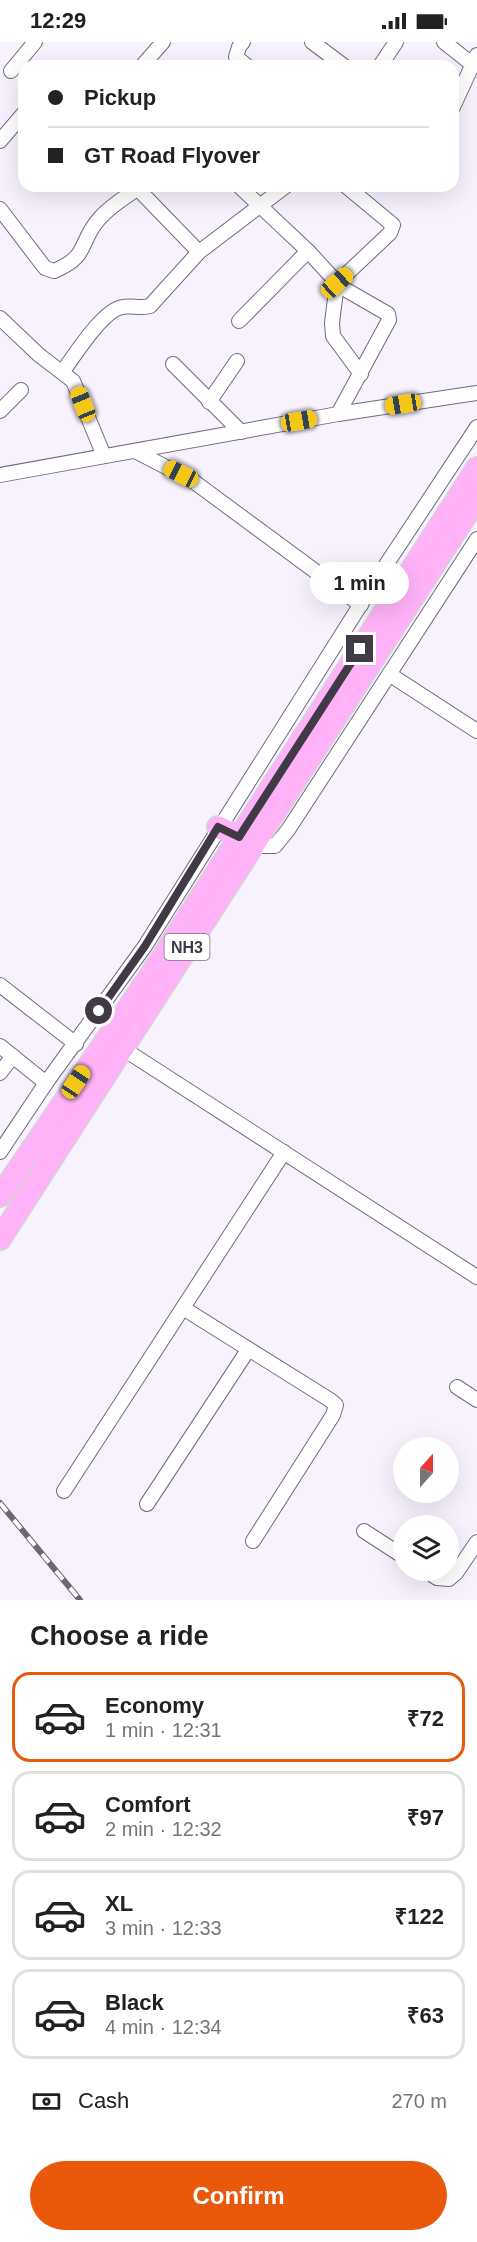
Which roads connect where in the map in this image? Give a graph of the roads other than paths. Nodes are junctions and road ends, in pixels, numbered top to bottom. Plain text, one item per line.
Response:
1 (36, 42) edge
2 (163, 42) edge
3 (243, 42) edge
4 (312, 42) edge
5 (444, 42) edge
6 (389, 44) edge
7 (20, 60) edge
8 (147, 60) edge
9 (240, 60) edge
10 (336, 60) edge
11 (382, 60) edge
12 (475, 60) edge
13 (18, 63) edge
14 (11, 71) dead end
15 (459, 94) edge
16 (18, 120) edge
17 (0, 141) edge
18 (131, 192) edge
19 (140, 192) edge
20 (246, 192) edge
21 (279, 192) edge
22 (354, 192) edge
23 (262, 206) junction
24 (0, 209) edge
25 (308, 251) junction
26 (199, 252) junction
27 (337, 283) junction
28 (0, 318) edge
29 (239, 321) dead end
30 (237, 361) dead end
31 (173, 364) dead end
32 (63, 371) junction
33 (361, 374) junction
34 (21, 390) dead end
35 (477, 393) edge
36 (209, 402) junction
37 (0, 411) edge
38 (338, 414) junction
39 (477, 427) edge
40 (241, 432) junction
41 (135, 451) junction
42 (104, 456) junction
43 (477, 468) edge
44 (0, 475) edge
45 (477, 498) edge
46 (477, 540) edge
47 (361, 605) junction
48 (389, 674) junction
49 (477, 731) edge
50 (218, 827) junction
51 (246, 842) junction
52 (0, 985) edge
53 (75, 1044) junction
54 (0, 1046) edge
55 (122, 1048) junction
56 (13, 1056) junction
57 (0, 1073) edge
58 (46, 1083) junction
59 (0, 1152) edge
60 (284, 1152) junction
61 (0, 1196) edge
62 (0, 1239) edge
63 (477, 1277) edge
64 (183, 1308) junction
65 (248, 1350) junction
66 (457, 1387) dead end
67 (477, 1400) edge
68 (64, 1491) dead end
69 (147, 1504) dead end
70 (364, 1531) dead end
71 (253, 1541) dead end
72 (477, 1542) edge
73 (393, 1550) edge
74 (459, 1569) edge

1 - 7 street
2 - 8 street
3 - 9 street
4 - 10 street
5 - 12 street
6 - 11 street
12 - 15 street
13 - 14 street
16 - 17 street
18 - 24 street
19 - 26 street
20 - 23 street
21 - 23 street
22 - 27 street
23 - 25 street
23 - 26 street
25 - 27 street
25 - 29 street
26 - 32 street
27 - 33 street
27 - 33 street
28 - 32 street
30 - 36 street
31 - 36 street
32 - 42 street
33 - 38 street
34 - 37 street
35 - 38 street
36 - 40 street
38 - 40 street
39 - 47 street
40 - 41 street
41 - 42 street
41 - 47 street
42 - 44 street
43 - 51 highway, NH3
45 - 51 highway, NH3
46 - 48 street
47 - 50 street
48 - 49 street
48 - 51 street
50 - 51 highway
50 - 53 street
51 - 55 highway, NH3
51 - 61 highway, NH3
52 - 53 street
53 - 58 street
54 - 56 street
55 - 60 street
55 - 62 highway, NH3
56 - 57 street
56 - 58 street
58 - 59 street
60 - 63 street
60 - 64 street
64 - 65 street
64 - 68 street
65 - 69 street
65 - 71 street
66 - 67 street
70 - 73 street
72 - 74 street

